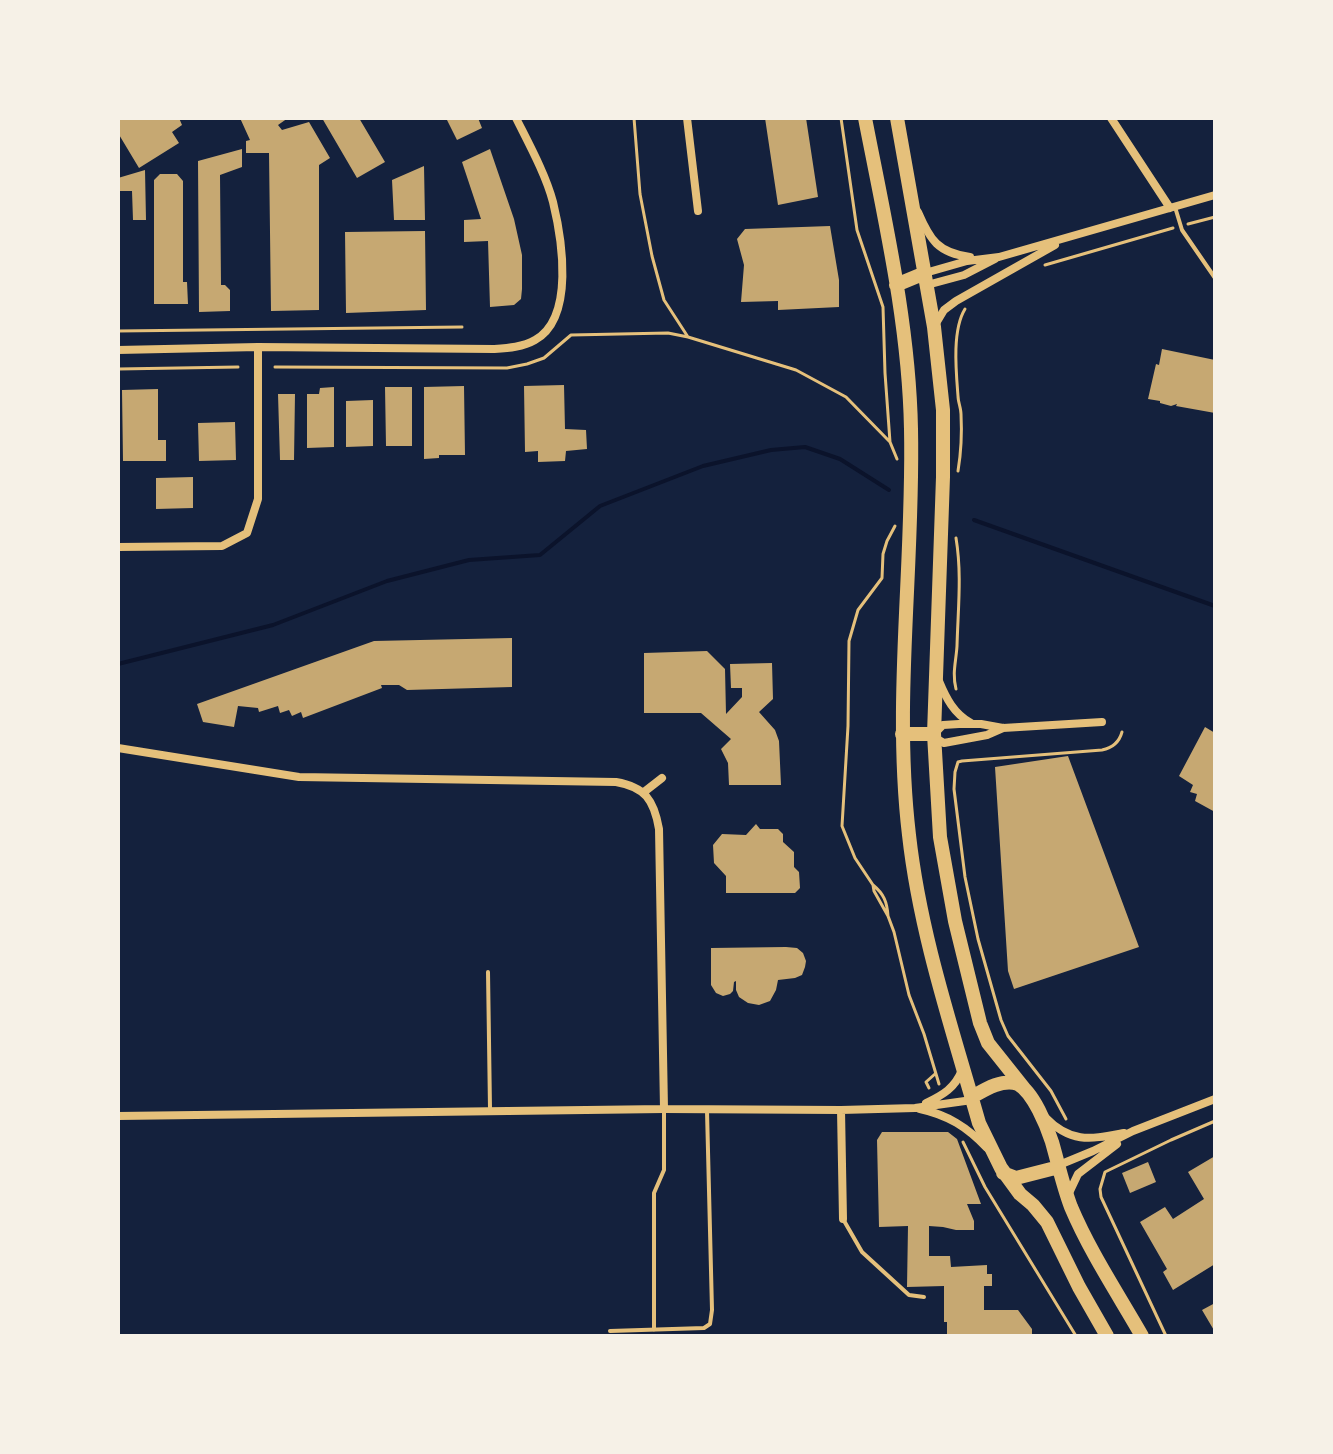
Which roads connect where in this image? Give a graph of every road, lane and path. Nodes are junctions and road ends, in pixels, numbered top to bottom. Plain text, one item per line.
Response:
1 (516, 118) edge
2 (634, 118) edge
3 (687, 118) edge
4 (841, 118) edge
5 (865, 118) edge
6 (897, 118) edge
7 (1111, 118) edge
8 (911, 193) junction
9 (1215, 195) edge
10 (1172, 207) junction
11 (698, 211) dead end
12 (1215, 217) edge
13 (1180, 226) junction
14 (1070, 237) junction
15 (999, 257) junction
16 (986, 258) junction
17 (1040, 267) dead end
18 (1215, 278) edge
19 (926, 279) junction
20 (896, 285) junction
21 (969, 306) dead end
22 (462, 327) dead end
23 (934, 327) junction
24 (118, 331) edge
25 (688, 337) junction
26 (258, 347) junction
27 (118, 350) edge
28 (238, 367) dead end
29 (275, 367) dead end
30 (118, 369) edge
31 (890, 442) junction
32 (897, 459) dead end
33 (956, 478) dead end
34 (896, 514) dead end
35 (955, 531) dead end
36 (118, 547) edge
37 (936, 668) junction
38 (958, 699) dead end
39 (1102, 722) dead end
40 (971, 723) junction
41 (1003, 728) junction
42 (1122, 732) dead end
43 (902, 734) junction
44 (934, 734) junction
45 (118, 748) edge
46 (662, 778) dead end
47 (644, 792) junction
48 (488, 972) dead end
49 (963, 1065) junction
50 (935, 1074) dead end
51 (1027, 1092) junction
52 (972, 1098) junction
53 (1215, 1099) edge
54 (915, 1108) junction
55 (1037, 1108) junction
56 (664, 1109) junction
57 (707, 1110) junction
58 (841, 1110) junction
59 (490, 1111) junction
60 (118, 1116) edge
61 (1215, 1121) edge
62 (1068, 1122) dead end
63 (1133, 1131) junction
64 (961, 1137) dead end
65 (993, 1154) junction
66 (1059, 1166) junction
67 (1003, 1173) junction
68 (1069, 1200) junction
69 (843, 1219) joint
70 (924, 1297) dead end
71 (654, 1330) junction
72 (610, 1331) dead end
73 (1076, 1336) edge
74 (1107, 1336) edge
75 (1142, 1336) edge
76 (1166, 1336) edge

1 - 26 street
2 - 25 path
3 - 11 street
4 - 31 path
5 - 20 main road
6 - 8 main road
7 - 10 street
8 - 16 street
8 - 19 main road
9 - 10 street
10 - 13 lane
10 - 14 street
12 - 13 path
13 - 17 path
13 - 18 lane
14 - 15 street
14 - 23 street
15 - 16 street
15 - 19 street
16 - 19 street
19 - 20 main road
19 - 23 main road
20 - 43 main road
21 - 33 path
22 - 24 path
23 - 37 main road
25 - 29 path
25 - 31 path
26 - 27 street
26 - 36 street
28 - 30 path
31 - 32 path
34 - 50 path
35 - 38 path
37 - 40 street
37 - 44 main road
39 - 41 street
40 - 41 street
40 - 44 street
41 - 44 street
42 - 62 path
43 - 44 main road
43 - 49 main road
44 - 51 main road
45 - 47 street
46 - 47 street
47 - 56 street
48 - 59 lane
49 - 52 main road
49 - 54 street
51 - 52 main road
51 - 55 main road
52 - 54 street
52 - 65 main road
53 - 63 street
54 - 58 street
54 - 65 street
55 - 63 street
55 - 66 main road
56 - 57 street
56 - 59 street
56 - 71 lane
57 - 58 street
57 - 71 lane
58 - 69 street
59 - 60 street
61 - 76 path
63 - 66 street
63 - 68 street
64 - 73 path
65 - 67 main road
66 - 67 main road
66 - 68 main road
67 - 74 main road
68 - 75 main road
69 - 70 lane
71 - 72 lane

